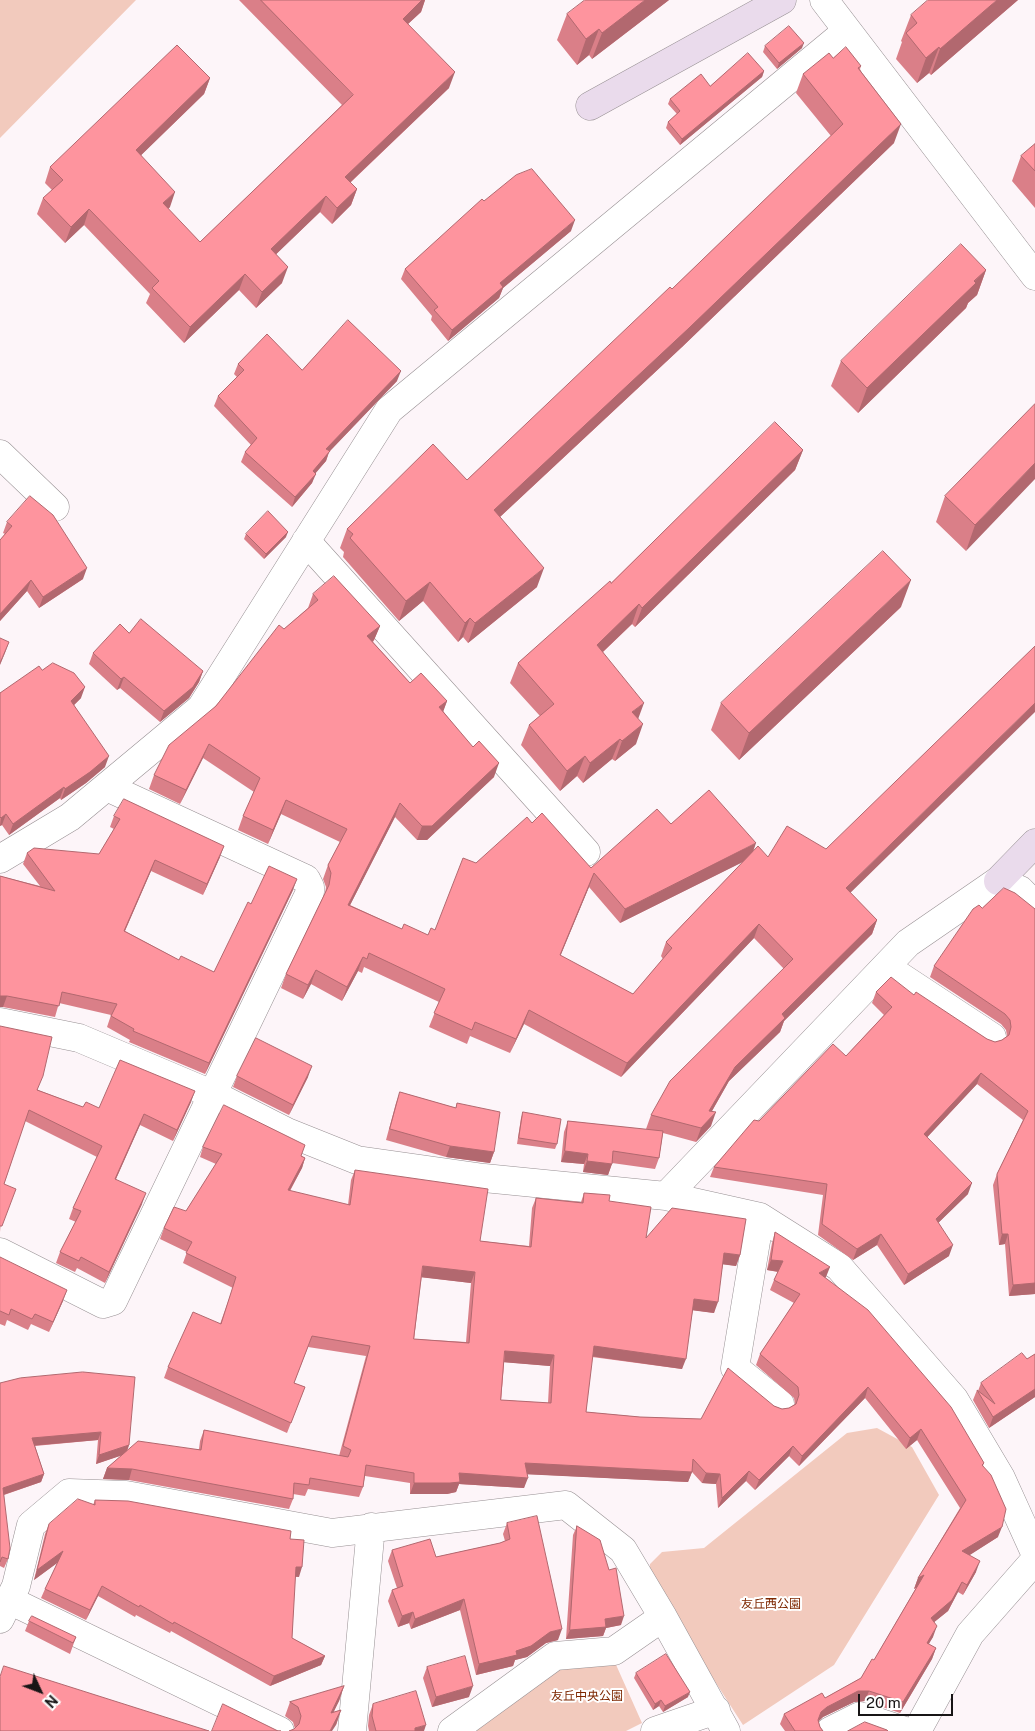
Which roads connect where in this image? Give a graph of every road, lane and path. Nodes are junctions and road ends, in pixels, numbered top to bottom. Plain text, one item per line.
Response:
1 (782, 0) edge
2 (824, 0) edge
3 (847, 31) junction
4 (590, 106) dead end
5 (1035, 276) edge
6 (0, 454) edge
7 (55, 507) dead end
8 (306, 541) junction
9 (107, 787) junction
10 (1035, 843) edge
11 (586, 852) dead end
12 (0, 859) edge
13 (998, 881) junction
14 (1035, 905) edge
15 (886, 967) junction
16 (0, 1022) edge
17 (992, 1037) dead end
18 (214, 1095) junction
19 (666, 1196) junction
20 (760, 1217) junction
21 (0, 1252) edge
22 (780, 1404) dead end
23 (371, 1527) junction
24 (1035, 1553) edge
25 (1035, 1560) edge
26 (5, 1609) edge
27 (663, 1617) junction
28 (721, 1720) edge
29 (280, 1731) edge
30 (352, 1731) edge
31 (452, 1731) edge
32 (655, 1731) edge
33 (830, 1731) edge
34 (905, 1731) edge
35 (917, 1731) edge

1 - 4 street
2 - 3 street
3 - 5 street
3 - 8 street
6 - 7 street
8 - 9 street
8 - 11 street
9 - 12 street
9 - 18 street
10 - 13 street
13 - 14 street
13 - 15 street
15 - 17 street
15 - 19 street
16 - 18 street
18 - 19 street
18 - 21 street
19 - 20 street
20 - 22 street
20 - 24 street
23 - 26 street
23 - 27 street
23 - 30 street
25 - 35 street
26 - 29 street
27 - 28 street
27 - 31 street
28 - 32 street
33 - 34 street

